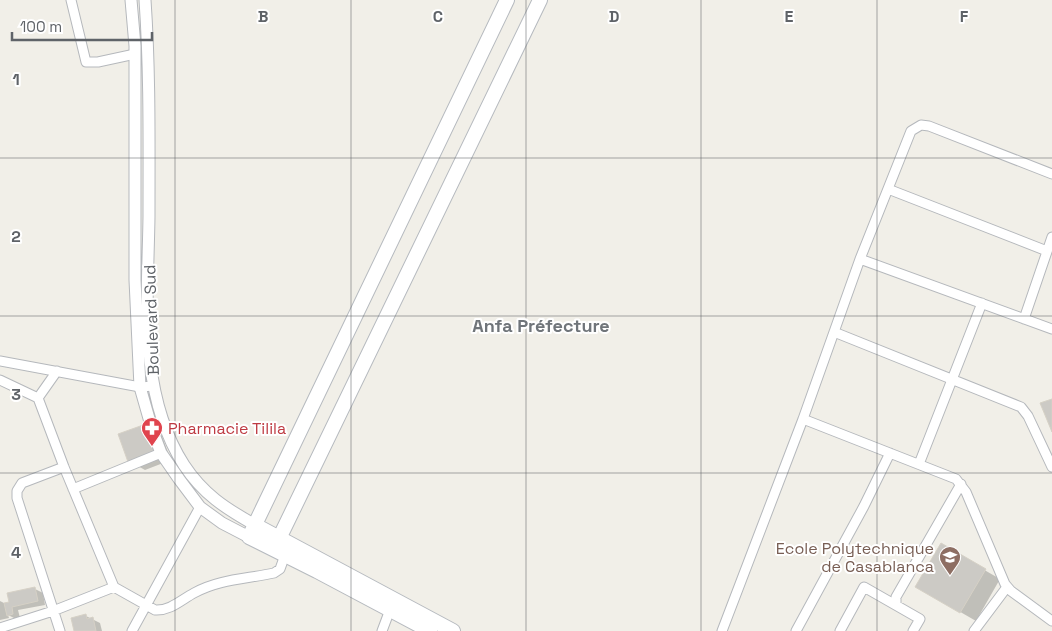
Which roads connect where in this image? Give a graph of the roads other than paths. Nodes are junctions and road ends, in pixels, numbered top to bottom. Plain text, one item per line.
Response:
1 (71, 0) edge
2 (131, 0) edge
3 (145, 0) edge
4 (507, 0) edge
5 (540, 0) edge
6 (135, 54) junction
7 (1052, 174) edge
8 (888, 189) junction
9 (1052, 237) edge
10 (1047, 251) junction
11 (860, 259) junction
12 (982, 304) junction
13 (1024, 319) junction
14 (1052, 329) edge
15 (834, 332) junction
16 (0, 361) edge
17 (57, 372) junction
18 (0, 380) edge
19 (952, 380) junction
20 (154, 386) junction
21 (140, 387) junction
22 (38, 398) junction
23 (803, 419) junction
24 (161, 453) junction
25 (890, 453) junction
26 (919, 464) junction
27 (64, 467) junction
28 (1052, 467) edge
29 (961, 484) junction
30 (74, 489) junction
31 (200, 507) junction
32 (252, 531) junction
33 (279, 548) junction
34 (114, 587) junction
35 (1007, 587) junction
36 (896, 604) junction
37 (148, 605) junction
38 (392, 605) junction
39 (53, 611) junction
40 (1052, 621) edge
41 (0, 628) edge
42 (60, 631) edge
43 (132, 631) edge
44 (382, 631) edge
45 (430, 631) edge
46 (453, 631) edge
47 (722, 631) edge
48 (796, 631) edge
49 (840, 631) edge
50 (913, 631) edge
51 (974, 631) edge

1 - 6 street
2 - 6 street, Boulevard Sud
3 - 20 street, Boulevard Sud
4 - 32 main road
5 - 33 main road
6 - 21 street, Boulevard Sud
7 - 8 street
8 - 10 street
8 - 11 street
9 - 10 street
10 - 13 street
11 - 12 street
11 - 15 street
12 - 13 street
12 - 19 street
13 - 14 street
15 - 19 street
15 - 23 street
16 - 17 street
17 - 21 street
17 - 22 street
18 - 22 street
19 - 26 street
19 - 28 street
20 - 21 street
20 - 32 street, Boulevard Sud
21 - 24 street, Boulevard Sud
22 - 27 street
23 - 25 street
23 - 47 street
24 - 30 street
24 - 31 street, Boulevard Sud
25 - 26 street
25 - 48 street
26 - 29 street
27 - 30 street
27 - 39 street
29 - 35 street
29 - 36 street
30 - 34 street
31 - 32 street, Boulevard Sud
31 - 37 street
32 - 33 main road, Boulevard Sud
33 - 37 street
33 - 38 main road, Boulevard Sud
34 - 37 street
34 - 39 street
35 - 40 street
35 - 51 street
36 - 49 street
36 - 50 street
37 - 43 street
38 - 44 street
38 - 45 main road, Boulevard Sud
38 - 46 main road, Boulevard Sud
39 - 41 street
39 - 42 street

